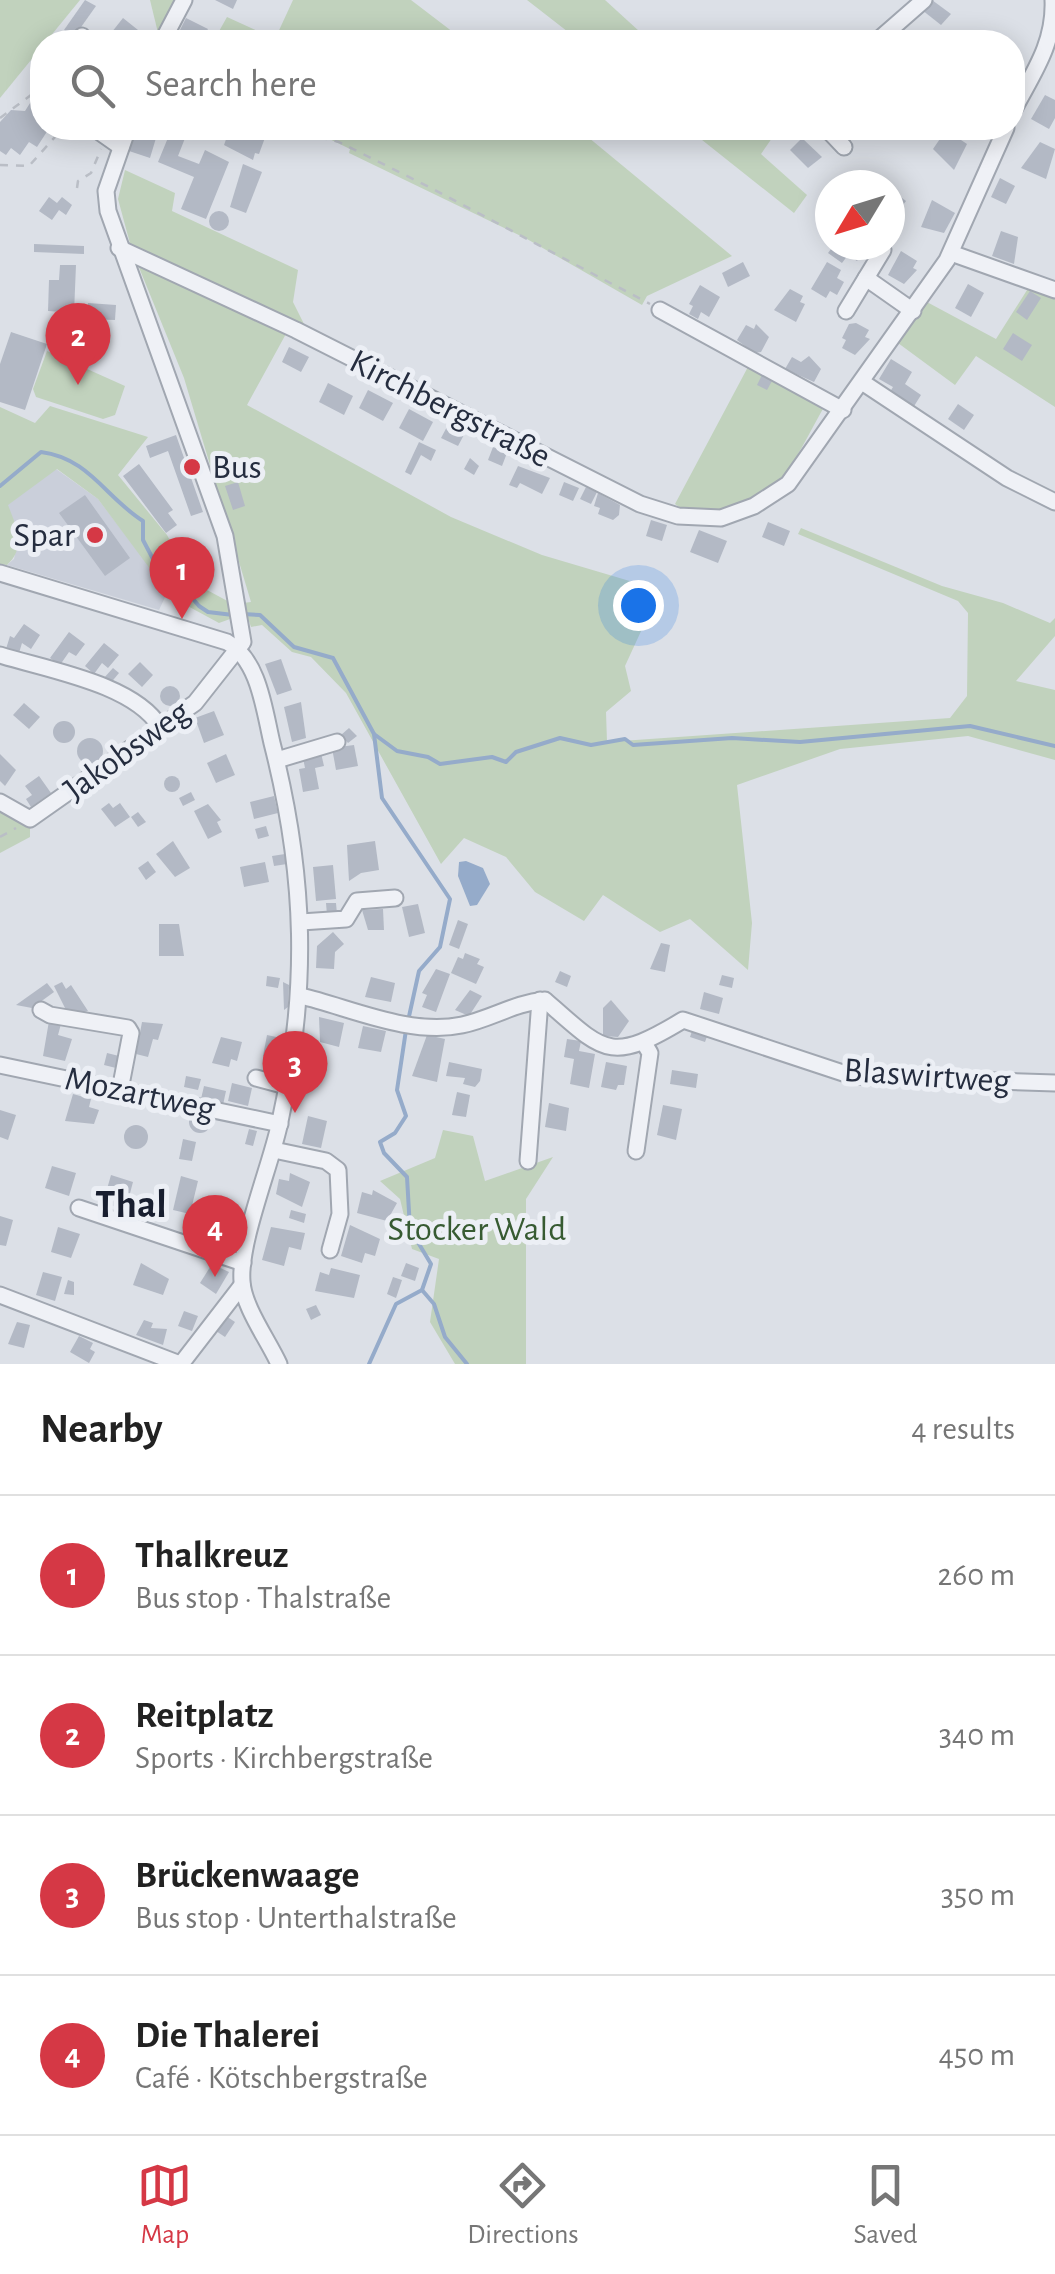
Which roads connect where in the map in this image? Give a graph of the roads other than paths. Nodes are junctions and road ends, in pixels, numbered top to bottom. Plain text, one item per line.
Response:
1 (184, 0) edge
2 (924, 0) edge
3 (1052, 0) edge
4 (1055, 18) edge
5 (168, 30) edge
6 (890, 30) edge
7 (1052, 52) edge
8 (1025, 93) edge
9 (112, 140) edge
10 (118, 140) edge
11 (837, 140) edge
12 (1001, 140) edge
13 (116, 143) junction
14 (844, 147) dead end
15 (119, 248) junction
16 (951, 253) junction
17 (877, 260) edge
18 (866, 278) junction
19 (1055, 290) edge
20 (660, 310) road end
21 (913, 310) junction
22 (846, 311) dead end
23 (862, 382) junction
24 (843, 410) junction
25 (1055, 502) edge
26 (0, 573) edge
27 (238, 648) junction
28 (0, 655) edge
29 (160, 728) junction
30 (337, 742) dead end
31 (277, 760) junction
32 (0, 802) edge
33 (394, 898) dead end
34 (301, 922) junction
35 (301, 996) junction
36 (540, 1000) junction
37 (41, 1010) dead end
38 (644, 1043) junction
39 (0, 1065) edge
40 (256, 1078) dead end
41 (1055, 1083) edge
42 (286, 1086) junction
43 (120, 1090) junction
44 (280, 1124) junction
45 (274, 1150) junction
46 (636, 1151) dead end
47 (528, 1161) dead end
48 (79, 1208) dead end
49 (330, 1250) dead end
50 (244, 1263) junction
51 (242, 1285) junction
52 (0, 1295) edge
53 (181, 1364) edge
54 (279, 1364) edge

1 - 5 street
2 - 6 street
3 - 4 street
4 - 7 street
7 - 8 street
9 - 13 street
10 - 13 street
11 - 14 street
12 - 16 street, Kirchbergstraße
13 - 15 street
15 - 24 street, Kirchbergstraße
15 - 27 street
16 - 19 street
16 - 21 street, Kirchbergstraße
17 - 18 street
18 - 21 street
18 - 22 street
20 - 24 street
21 - 23 street, Kirchbergstraße
23 - 24 street, Kirchbergstraße
23 - 25 street
26 - 27 street
27 - 29 street, Jakobsweg
27 - 31 street
28 - 29 street
29 - 32 street, Jakobsweg
30 - 31 street
31 - 34 street
33 - 34 street
34 - 35 street
35 - 36 street
35 - 42 street
36 - 38 street, Blaswirtweg
36 - 47 street
37 - 43 street
38 - 41 street, Blaswirtweg
38 - 46 street
39 - 43 street, Mozartweg
40 - 42 street
42 - 44 street
43 - 44 street, Mozartweg
44 - 45 street
45 - 49 street
45 - 50 street
48 - 50 street
50 - 51 street
51 - 53 street
51 - 54 street
52 - 53 street

